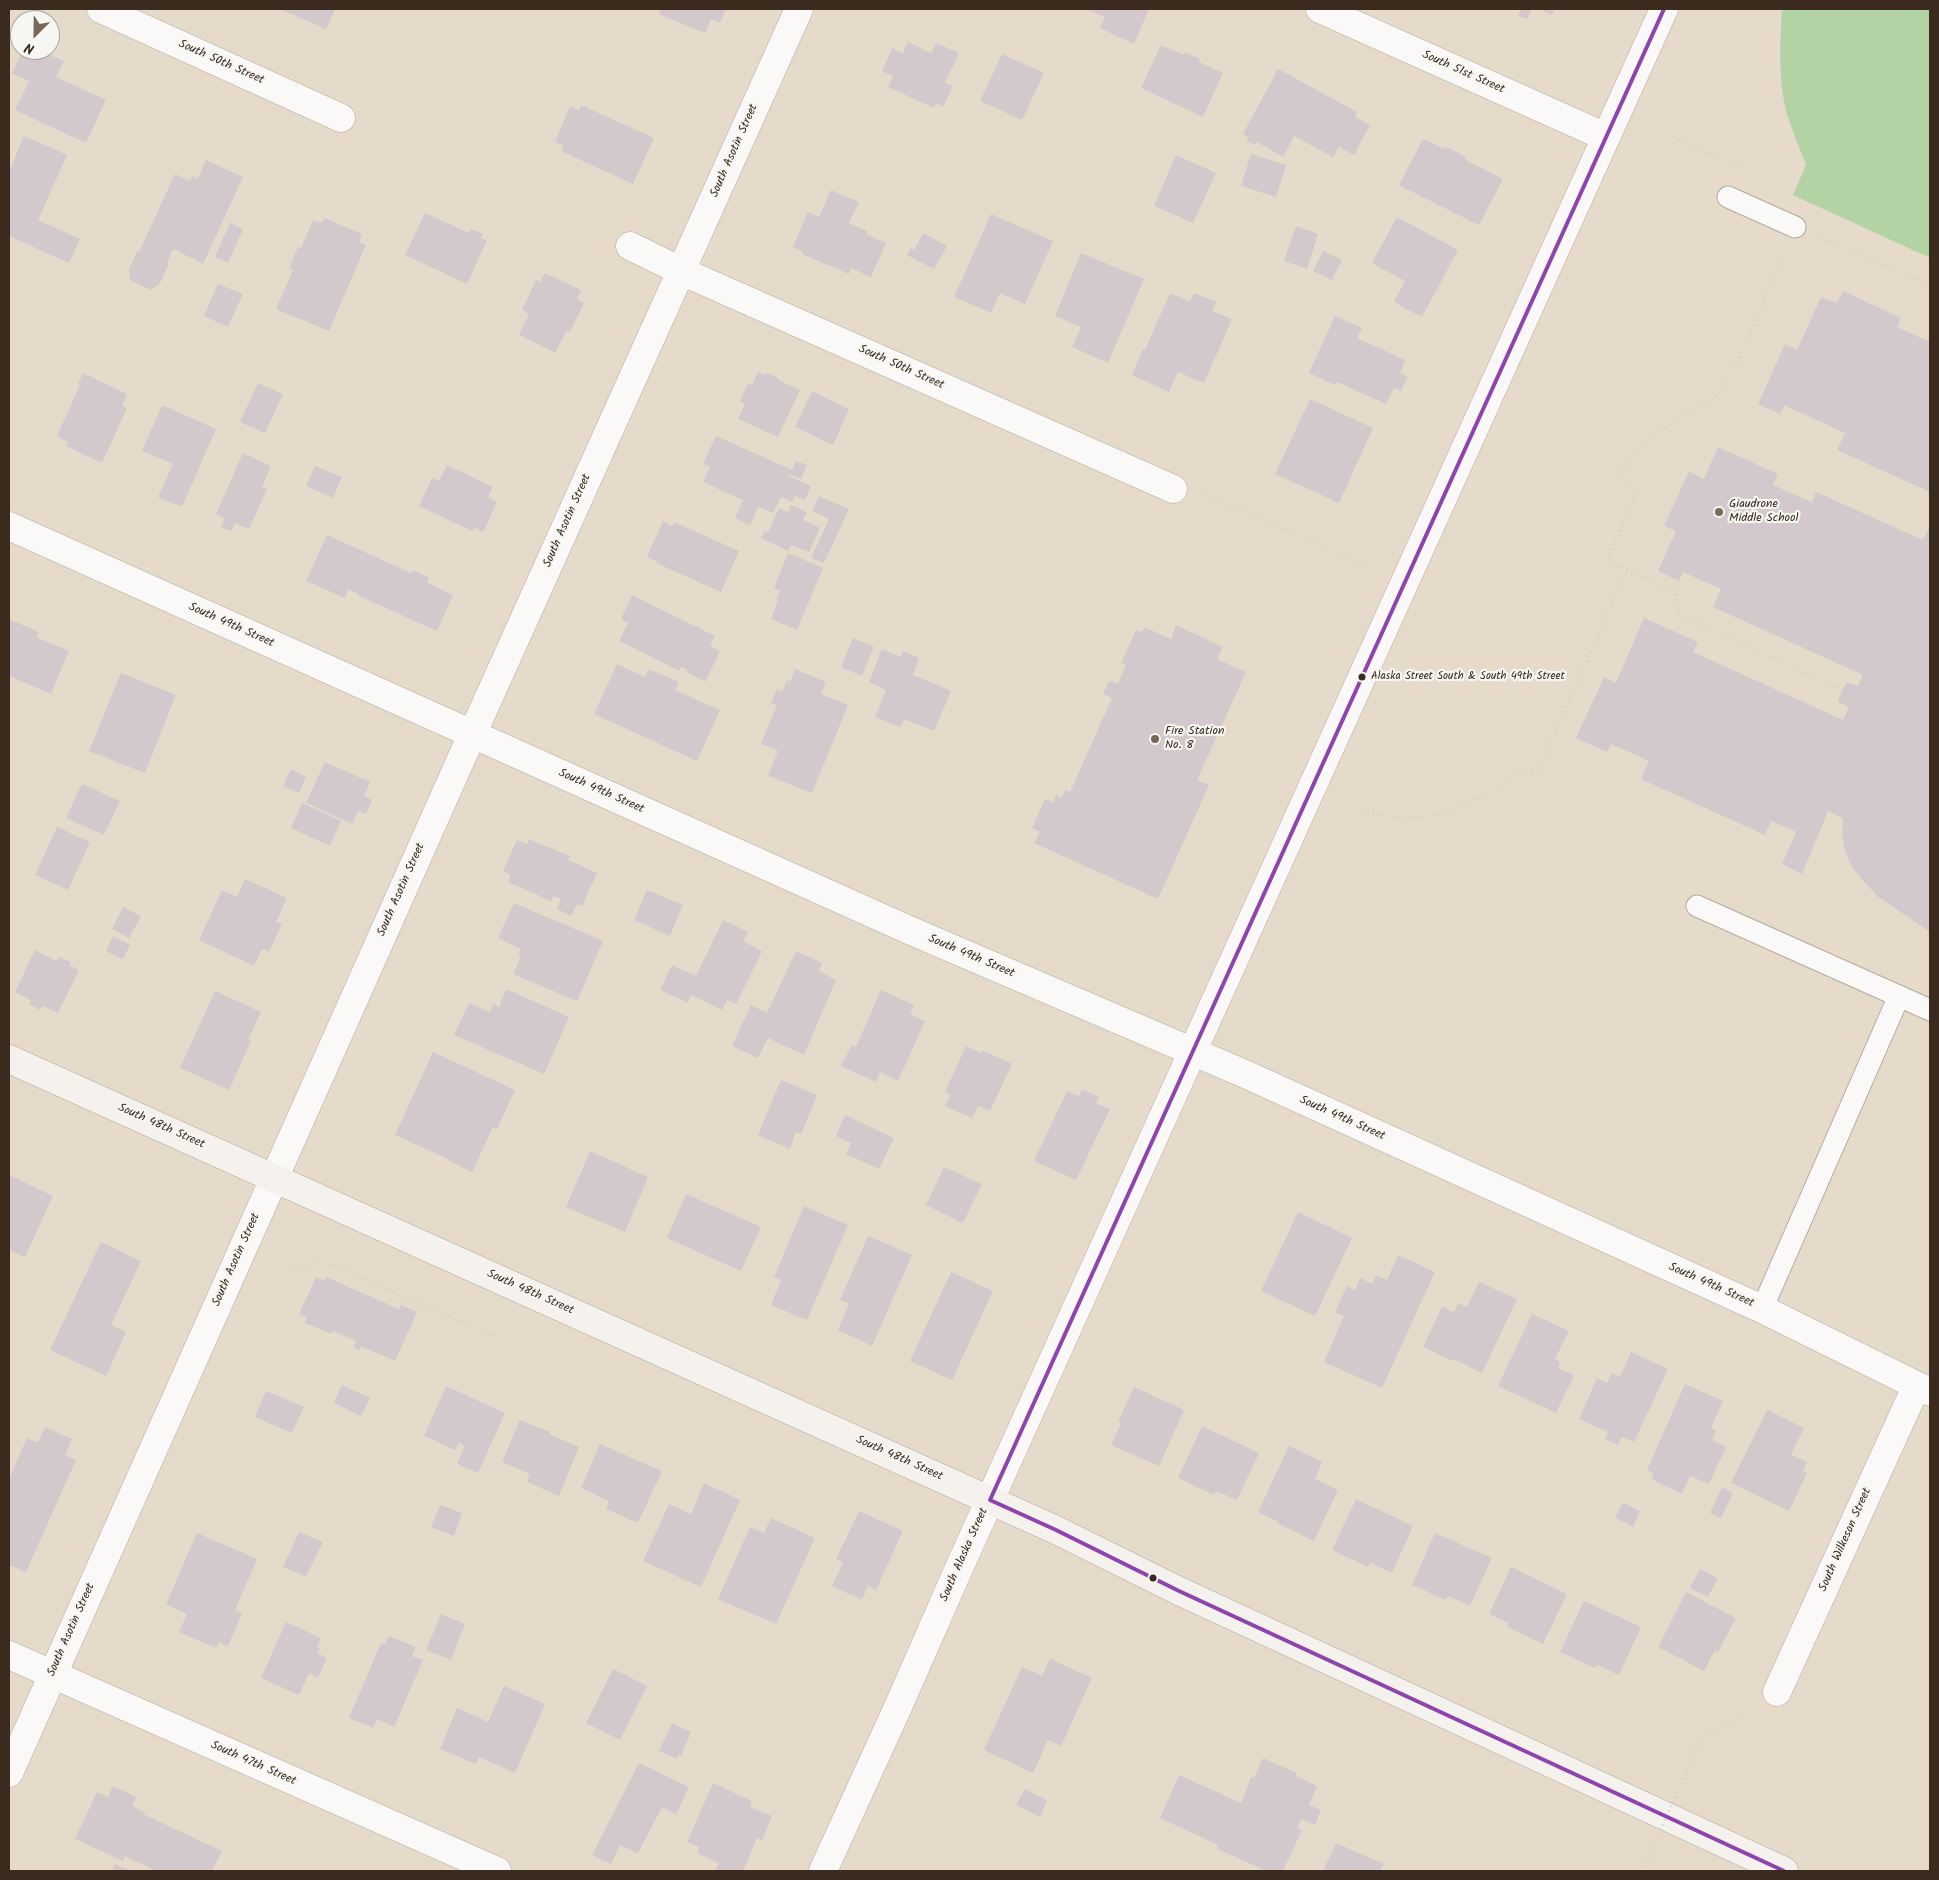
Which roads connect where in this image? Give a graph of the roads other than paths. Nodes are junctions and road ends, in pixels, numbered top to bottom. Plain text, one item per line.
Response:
1 (101, 9) edge
2 (798, 9) edge
3 (1320, 9) edge
4 (1664, 9) edge
5 (341, 118) dead end
6 (1606, 137) junction
7 (1728, 197) dead end
8 (1796, 227) road end
9 (630, 246) dead end
10 (681, 271) junction
11 (1173, 489) road end
12 (9, 526) edge
13 (472, 734) junction
14 (1697, 906) dead end
15 (1899, 996) junction
16 (1930, 1010) edge
17 (1193, 1052) junction
18 (9, 1059) edge
19 (274, 1178) junction
20 (1762, 1309) junction
21 (1923, 1390) edge
22 (990, 1500) junction
23 (9, 1655) edge
24 (52, 1675) junction
25 (1777, 1692) road end
26 (9, 1772) edge
27 (497, 1871) edge
28 (822, 1871) edge
29 (1784, 1871) edge

1 - 5 street, South 50th Street
2 - 10 street, South Asotin Street
3 - 6 street, South 51st Street
4 - 6 street, South Alaska Street
6 - 17 street, South Alaska Street
7 - 8 lane
9 - 10 street, South 50th Street
10 - 11 street, South 50th Street
10 - 13 street, South Asotin Street
12 - 13 street, South 49th Street
13 - 17 street, South 49th Street
13 - 19 street, South Asotin Street
14 - 15 lane
15 - 16 lane
15 - 20 lane
17 - 20 street, South 49th Street
17 - 22 street, South Alaska Street
18 - 19 main road, South 48th Street
19 - 22 main road, South 48th Street
19 - 24 street, South Asotin Street
20 - 21 street, South 49th Street
21 - 25 street, South Wilkeson Street
22 - 28 street, South Alaska Street
22 - 29 main road, South 48th Street
23 - 24 street, South 47th Street
24 - 26 street, South Asotin Street
24 - 27 street, South 47th Street

